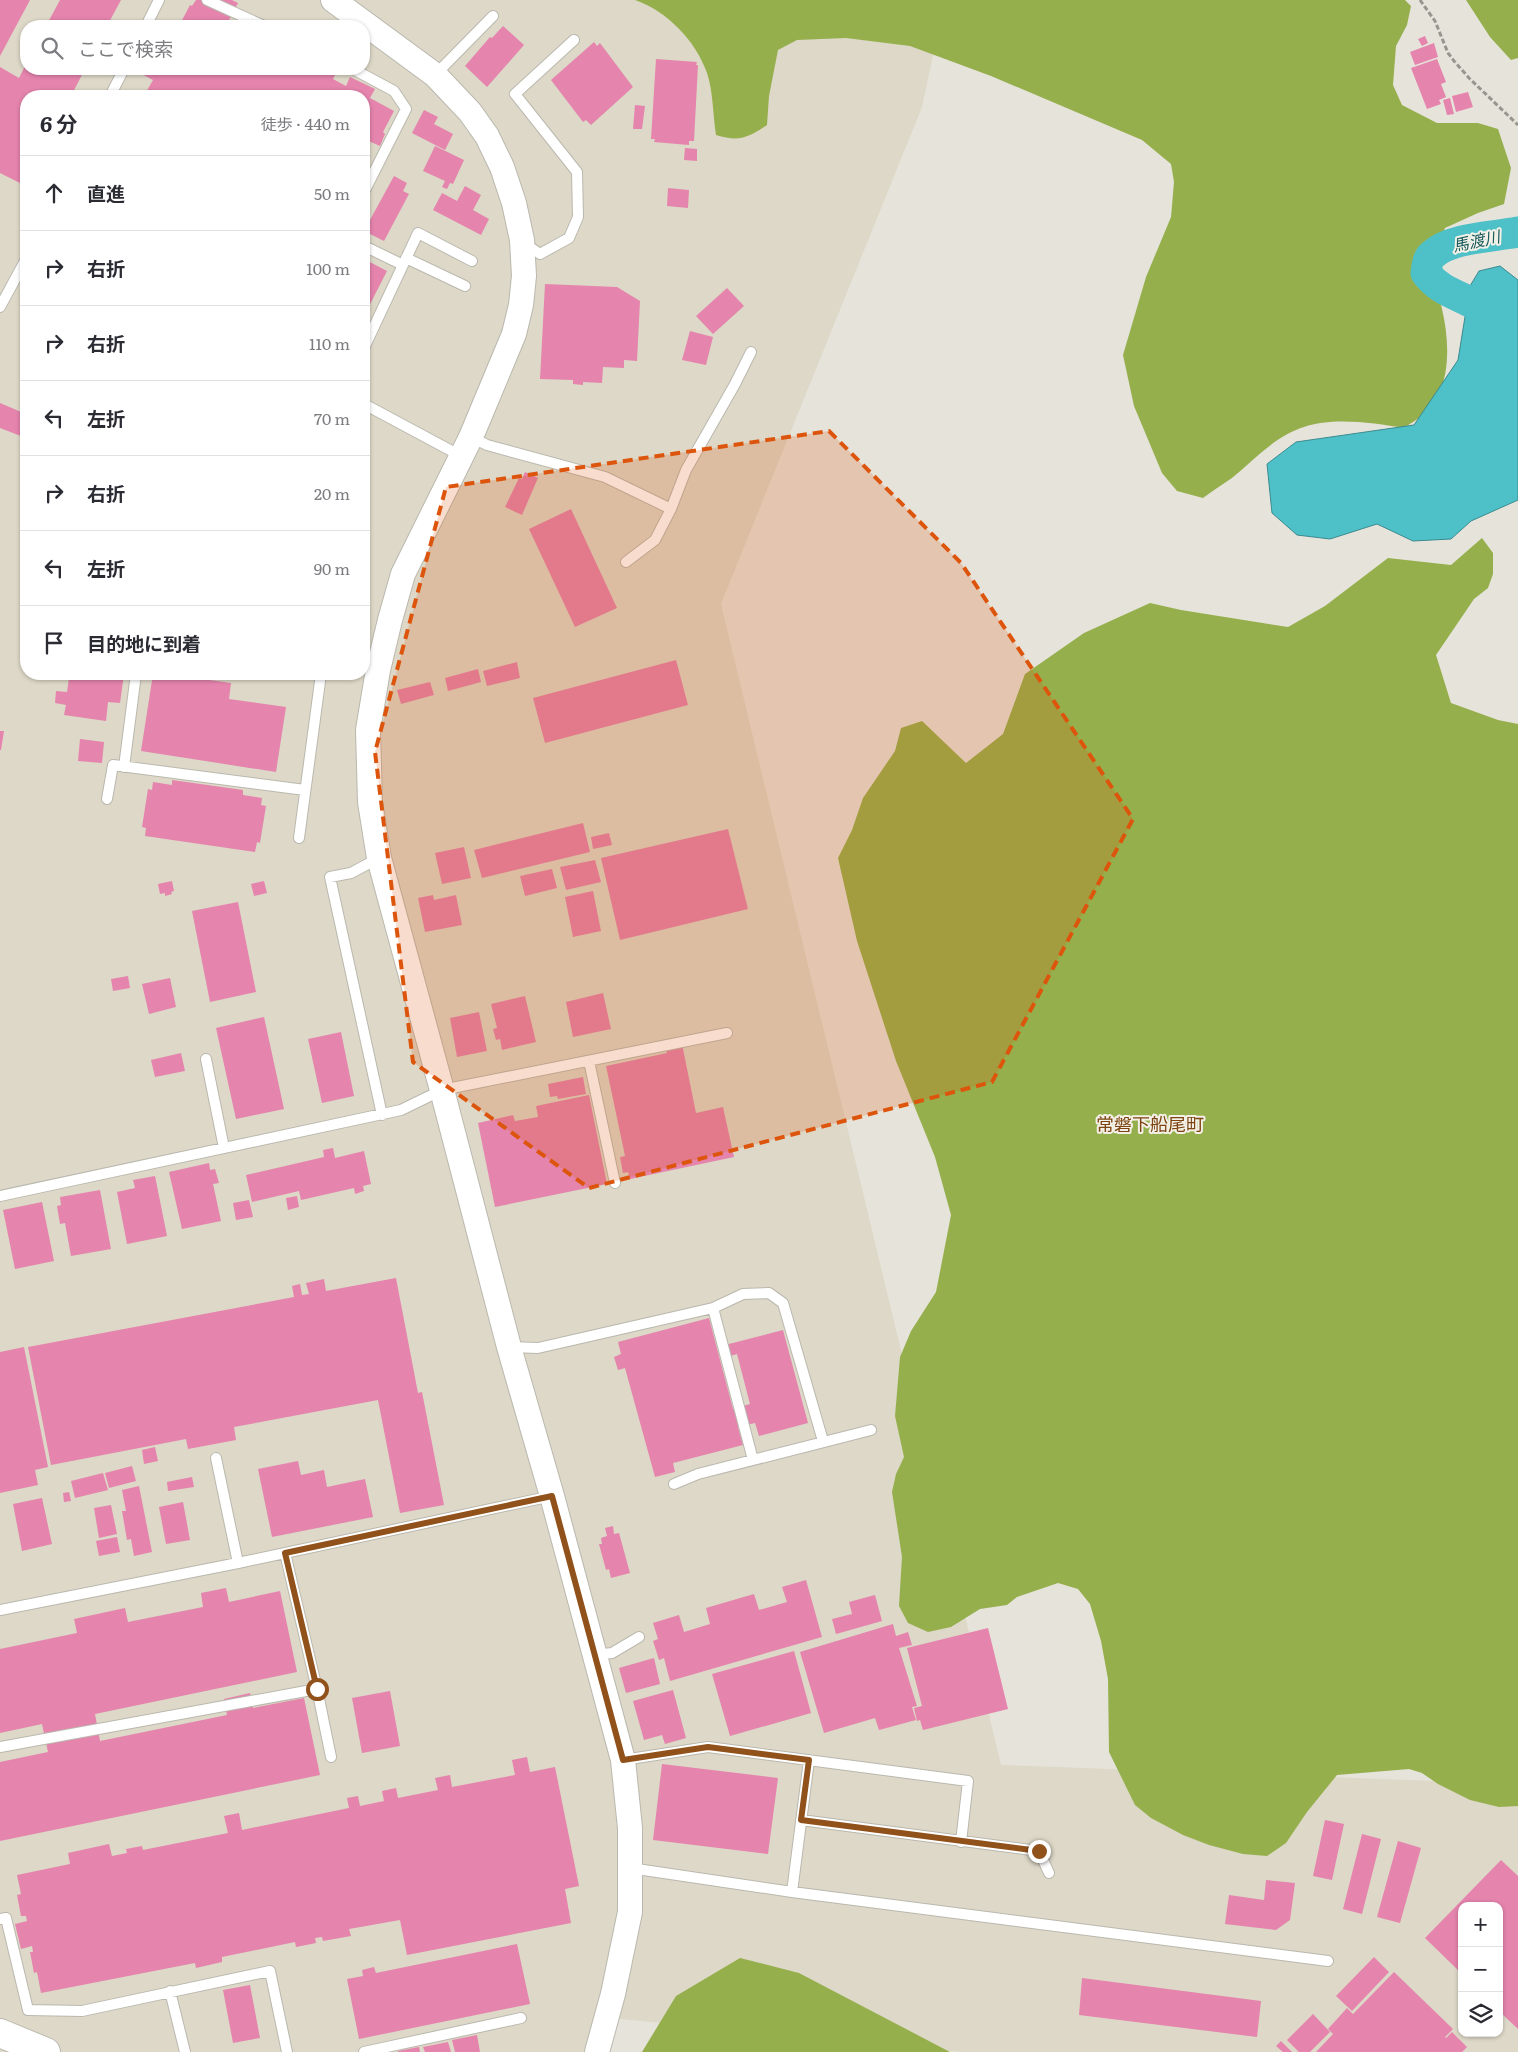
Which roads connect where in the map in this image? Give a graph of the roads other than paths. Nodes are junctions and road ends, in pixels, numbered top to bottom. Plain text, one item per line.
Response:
1 (159, 0) edge
2 (207, 0) edge
3 (333, 0) edge
4 (493, 16) dead end
5 (149, 20) edge
6 (251, 20) edge
7 (361, 20) edge
8 (370, 27) edge
9 (574, 40) dead end
10 (435, 74) junction
11 (121, 75) edge
12 (364, 75) edge
13 (113, 90) edge
14 (370, 180) edge
15 (522, 240) junction
16 (370, 248) edge
17 (472, 261) dead end
18 (405, 262) junction
19 (20, 270) edge
20 (465, 286) dead end
21 (0, 307) edge
22 (370, 335) edge
23 (751, 352) dead end
24 (370, 406) edge
25 (466, 446) junction
26 (671, 509) junction
27 (626, 562) dead end
28 (135, 680) edge
29 (319, 680) edge
30 (124, 767) junction
31 (305, 790) junction
32 (108, 799) dead end
33 (299, 838) dead end
34 (379, 858) junction
35 (727, 1033) dead end
36 (206, 1059) dead end
37 (589, 1061) junction
38 (442, 1090) junction
39 (382, 1115) junction
40 (224, 1148) junction
41 (615, 1183) dead end
42 (0, 1196) edge
43 (713, 1308) junction
44 (509, 1347) junction
45 (871, 1430) dead end
46 (823, 1441) junction
47 (216, 1458) dead end
48 (753, 1460) junction
49 (674, 1484) dead end
50 (552, 1496) junction
51 (285, 1553) junction
52 (238, 1563) junction
53 (0, 1610) edge
54 (639, 1637) dead end
55 (594, 1655) junction
56 (317, 1689) junction
57 (0, 1748) edge
58 (331, 1757) dead end
59 (623, 1760) junction
60 (809, 1760) junction
61 (801, 1820) junction
62 (961, 1842) junction
63 (630, 1868) junction
64 (1050, 1872) dead end
65 (792, 1892) junction
66 (0, 1919) edge
67 (1328, 1961) dead end
68 (170, 1991) junction
69 (520, 2018) dead end
70 (0, 2033) edge
71 (46, 2052) edge
72 (185, 2052) edge
73 (287, 2052) edge
74 (364, 2052) edge
75 (597, 2052) edge

1 - 5 lane
2 - 6 lane
3 - 7 street
4 - 10 lane
8 - 10 street
9 - 15 lane
10 - 15 street
11 - 13 lane
12 - 14 lane
15 - 25 street
16 - 18 lane
17 - 18 lane
18 - 20 lane
18 - 22 lane
19 - 21 lane
23 - 26 lane
24 - 25 lane
25 - 26 lane
25 - 34 street
26 - 27 lane
28 - 30 lane
29 - 31 lane
30 - 31 lane
30 - 32 lane
31 - 33 lane
34 - 38 street
34 - 39 lane
35 - 37 lane
36 - 40 lane
37 - 38 lane
37 - 41 lane
38 - 39 lane
38 - 44 street
39 - 40 lane
40 - 42 lane
43 - 44 lane
43 - 46 lane
43 - 48 lane
44 - 50 street
45 - 46 lane
46 - 48 lane
47 - 52 lane
48 - 49 lane
50 - 51 lane
50 - 55 street
51 - 52 lane
51 - 56 lane
52 - 53 lane
54 - 55 lane
55 - 59 street
56 - 57 lane
56 - 58 lane
59 - 60 lane
59 - 63 street
60 - 61 lane
60 - 62 lane
61 - 62 lane
61 - 65 lane
62 - 64 lane
63 - 65 lane
63 - 75 street
65 - 67 lane
66 - 68 lane
68 - 72 lane
68 - 73 lane
69 - 74 lane
70 - 71 main road

